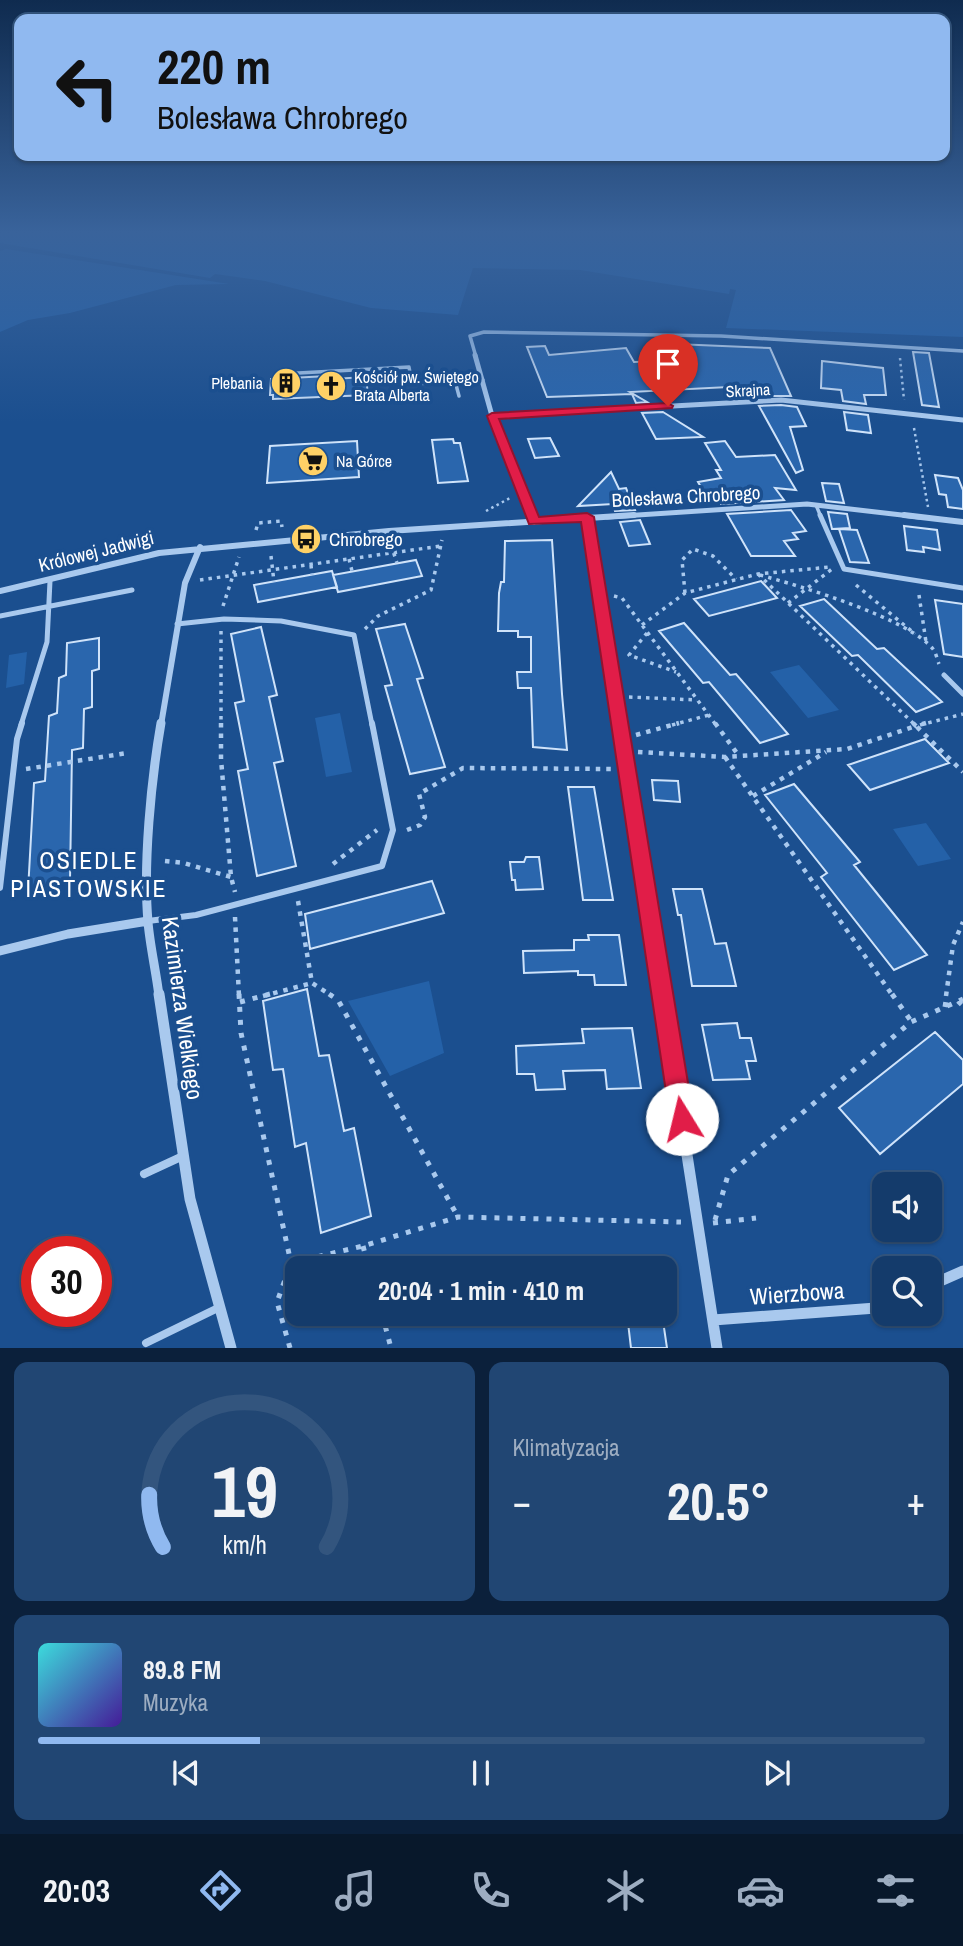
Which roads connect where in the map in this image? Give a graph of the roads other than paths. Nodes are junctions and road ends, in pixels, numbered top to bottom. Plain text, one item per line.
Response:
1 (963, 351) edge
2 (280, 374) dead end
3 (483, 380) junction
4 (455, 382) junction
5 (459, 396) dead end
6 (492, 416) junction
7 (963, 419) edge
8 (816, 505) junction
9 (587, 517) junction
10 (534, 522) junction
11 (963, 522) edge
12 (200, 547) junction
13 (50, 580) junction
14 (963, 588) edge
15 (132, 590) dead end
16 (0, 591) edge
17 (49, 606) junction
18 (0, 616) edge
19 (177, 624) junction
20 (944, 675) road end
21 (963, 694) edge
22 (0, 888) edge
23 (148, 921) junction
24 (0, 951) edge
25 (183, 1156) junction
26 (144, 1174) dead end
27 (963, 1271) edge
28 (942, 1280) edge
29 (220, 1307) junction
30 (872, 1308) edge
31 (713, 1320) junction
32 (146, 1343) dead end
33 (231, 1348) edge
34 (717, 1348) edge

1 - 3 street
2 - 4 lane
3 - 4 lane
3 - 6 street
4 - 5 lane
6 - 7 street, Skrajna
6 - 10 street
8 - 9 street, Bolesława Chrobrego
8 - 11 street, Bolesława Chrobrego
8 - 14 lane
9 - 10 street, Bolesława Chrobrego
9 - 31 street
10 - 12 street, Bolesława Chrobrego
12 - 13 street, Królowej Jadwigi
12 - 19 street, Kazimierza Wielkiego
13 - 16 street, Królowej Jadwigi
13 - 17 lane
15 - 17 lane
17 - 18 lane
17 - 22 lane
19 - 23 street, Kazimierza Wielkiego
19 - 23 lane
20 - 21 lane
23 - 24 street
23 - 25 street, Kazimierza Wielkiego
25 - 26 lane
25 - 29 street, Kazimierza Wielkiego
27 - 28 street
29 - 32 lane
29 - 33 street, Kazimierza Wielkiego
30 - 31 street, Wierzbowa
31 - 34 street

